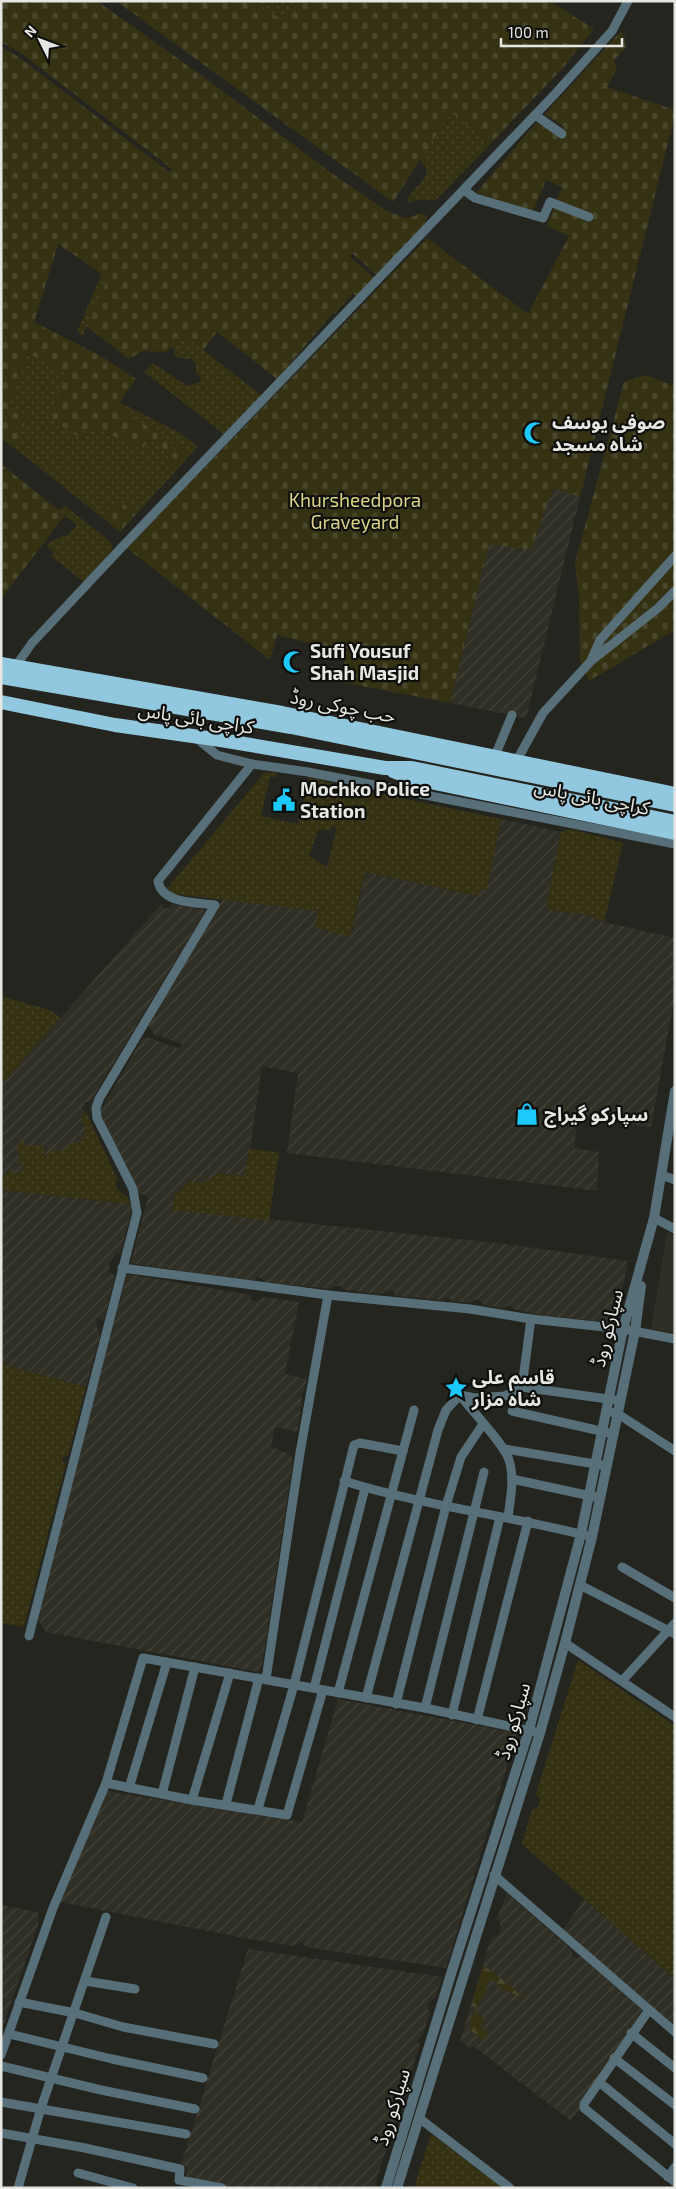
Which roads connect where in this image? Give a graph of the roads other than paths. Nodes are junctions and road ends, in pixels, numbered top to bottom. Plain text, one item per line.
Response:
1 (628, 1) edge
2 (535, 115) junction
3 (562, 134) dead end
4 (464, 190) junction
5 (589, 217) dead end
6 (675, 556) edge
7 (675, 591) edge
8 (590, 660) junction
9 (8, 666) edge
10 (1, 677) edge
11 (1, 702) edge
12 (512, 715) dead end
13 (194, 736) junction
14 (495, 756) junction
15 (517, 760) junction
16 (252, 764) junction
17 (458, 783) junction
18 (675, 794) edge
19 (675, 805) edge
20 (675, 822) edge
21 (675, 833) edge
22 (675, 844) edge
23 (675, 1091) edge
24 (673, 1113) edge
25 (670, 1147) edge
26 (662, 1175) junction
27 (675, 1180) edge
28 (654, 1218) junction
29 (675, 1230) edge
30 (645, 1256) junction
31 (122, 1268) junction
32 (328, 1295) junction
33 (532, 1319) junction
34 (623, 1329) junction
35 (635, 1331) junction
36 (675, 1339) edge
37 (522, 1386) junction
38 (460, 1395) junction
39 (608, 1398) junction
40 (621, 1400) junction
41 (414, 1410) dead end
42 (606, 1410) junction
43 (512, 1411) dead end
44 (618, 1414) junction
45 (483, 1424) junction
46 (601, 1432) junction
47 (614, 1434) junction
48 (505, 1449) junction
49 (403, 1451) junction
50 (675, 1451) edge
51 (595, 1464) junction
52 (607, 1466) junction
53 (484, 1472) dead end
54 (512, 1479) junction
55 (344, 1481) junction
56 (365, 1488) junction
57 (392, 1496) junction
58 (588, 1496) junction
59 (600, 1498) junction
60 (419, 1500) junction
61 (446, 1506) junction
62 (475, 1510) junction
63 (504, 1518) junction
64 (528, 1521) junction
65 (581, 1534) junction
66 (592, 1537) junction
67 (622, 1566) dead end
68 (580, 1585) junction
69 (675, 1598) edge
70 (675, 1623) edge
71 (671, 1632) edge
72 (29, 1636) dead end
73 (565, 1643) junction
74 (167, 1662) junction
75 (195, 1667) junction
76 (230, 1673) junction
77 (263, 1678) junction
78 (622, 1681) junction
79 (294, 1685) junction
80 (319, 1689) junction
81 (338, 1693) junction
82 (366, 1698) junction
83 (396, 1704) junction
84 (424, 1708) junction
85 (452, 1715) junction
86 (675, 1717) edge
87 (477, 1720) junction
88 (529, 1730) junction
89 (540, 1733) junction
90 (106, 1783) junction
91 (130, 1788) junction
92 (162, 1794) junction
93 (192, 1800) junction
94 (226, 1804) junction
95 (258, 1809) junction
96 (494, 1875) junction
97 (106, 1917) dead end
98 (85, 1981) junction
99 (135, 1990) dead end
100 (19, 2002) junction
101 (649, 2010) junction
102 (75, 2013) junction
103 (675, 2032) edge
104 (631, 2033) junction
105 (9, 2034) junction
106 (214, 2044) dead end
107 (62, 2046) junction
108 (1, 2055) edge
109 (614, 2058) junction
110 (1, 2066) edge
111 (675, 2068) edge
112 (52, 2077) junction
113 (204, 2078) dead end
114 (599, 2082) junction
115 (1, 2102) edge
116 (675, 2105) edge
117 (42, 2108) junction
118 (195, 2109) dead end
119 (419, 2118) junction
120 (1, 2133) edge
121 (186, 2134) dead end
122 (33, 2138) junction
123 (675, 2144) edge
124 (675, 2167) edge
125 (78, 2173) dead end
126 (671, 2180) edge
127 (18, 2188) edge
128 (133, 2188) edge
129 (222, 2188) edge
130 (386, 2188) edge
131 (397, 2188) edge
132 (510, 2188) edge

1 - 2 street
2 - 3 street
2 - 4 street
4 - 5 street
4 - 9 street
6 - 8 street
7 - 8 street
8 - 15 street
9 - 14 highway, حب چوکی روڈ
10 - 19 highway
11 - 13 highway, کراچی بائی پاس
12 - 14 street
13 - 16 street
13 - 17 highway, کراچی بائی پاس
14 - 15 highway, حب چوکی روڈ
15 - 18 highway, حب چوکی روڈ
16 - 22 street
16 - 31 street
17 - 20 highway, کراچی بائی پاس
17 - 21 highway, کراچی بائی پاس
23 - 24 street, سپارکو روڈ
24 - 25 street, سپارکو روڈ
25 - 26 street, سپارکو روڈ
26 - 27 street
26 - 28 street, سپارکو روڈ
28 - 29 street
28 - 30 street, سپارکو روڈ
30 - 34 street, سپارکو روڈ
30 - 35 street, سپارکو روڈ
31 - 32 street
31 - 72 street
32 - 33 street
32 - 77 street
33 - 34 street
33 - 37 street
34 - 35 street
34 - 39 street, سپارکو روڈ
35 - 36 street
35 - 40 street, سپارکو روڈ
37 - 38 street
37 - 39 street
38 - 45 street
38 - 60 street
39 - 40 street
39 - 42 street, سپارکو روڈ
40 - 44 street, سپارکو روڈ
41 - 49 street
42 - 44 street
42 - 46 street, سپارکو روڈ
43 - 46 street
44 - 47 street, سپارکو روڈ
44 - 50 street
45 - 48 street
45 - 61 street
46 - 47 street
46 - 51 street, سپارکو روڈ
47 - 52 street, سپارکو روڈ
48 - 51 street
48 - 54 street
49 - 55 street
49 - 57 street
51 - 52 street
51 - 58 street, سپارکو روڈ
52 - 59 street, سپارکو روڈ
53 - 62 street
54 - 58 street
54 - 63 street
55 - 56 street
55 - 79 street
56 - 57 street
56 - 80 street
57 - 60 street
57 - 81 street
58 - 59 street
58 - 65 street, سپارکو روڈ
59 - 66 street, سپارکو روڈ
60 - 61 street
60 - 82 street
61 - 62 street
61 - 83 street
62 - 63 street
62 - 84 street
63 - 64 street
63 - 85 street
64 - 65 street
64 - 87 street
65 - 66 street
65 - 88 street, سپارکو روڈ
66 - 68 street, سپارکو روڈ
67 - 69 street
68 - 71 street
68 - 73 street, سپارکو روڈ
70 - 71 street
71 - 78 street
73 - 78 street
73 - 89 street, سپارکو روڈ
74 - 75 street
74 - 90 street
74 - 91 street
75 - 76 street
75 - 92 street
76 - 77 street
76 - 93 street
77 - 79 street
77 - 94 street
78 - 86 street
79 - 80 street
79 - 95 street
80 - 81 street
80 - 95 street
81 - 82 street
82 - 83 street
83 - 84 street
84 - 85 street
85 - 87 street
87 - 88 street
88 - 89 street
88 - 130 street, سپارکو روڈ
89 - 96 street, سپارکو روڈ
90 - 91 street
90 - 100 street
91 - 92 street
92 - 93 street
93 - 94 street
94 - 95 street
96 - 101 street
96 - 119 street, سپارکو روڈ
97 - 98 street
98 - 99 street
98 - 102 street
100 - 102 street
100 - 105 street
101 - 103 street
101 - 104 street
102 - 106 street
102 - 107 street
104 - 109 street
104 - 111 street
105 - 107 street
105 - 108 street
107 - 112 street
107 - 113 street
109 - 114 street
109 - 116 street
110 - 112 street
112 - 117 street
112 - 118 street
114 - 123 street
114 - 126 street
115 - 117 street
117 - 121 street
117 - 122 street
119 - 131 street, سپارکو روڈ
119 - 132 street
120 - 122 street
122 - 127 street
122 - 129 street
124 - 126 street
125 - 128 street

